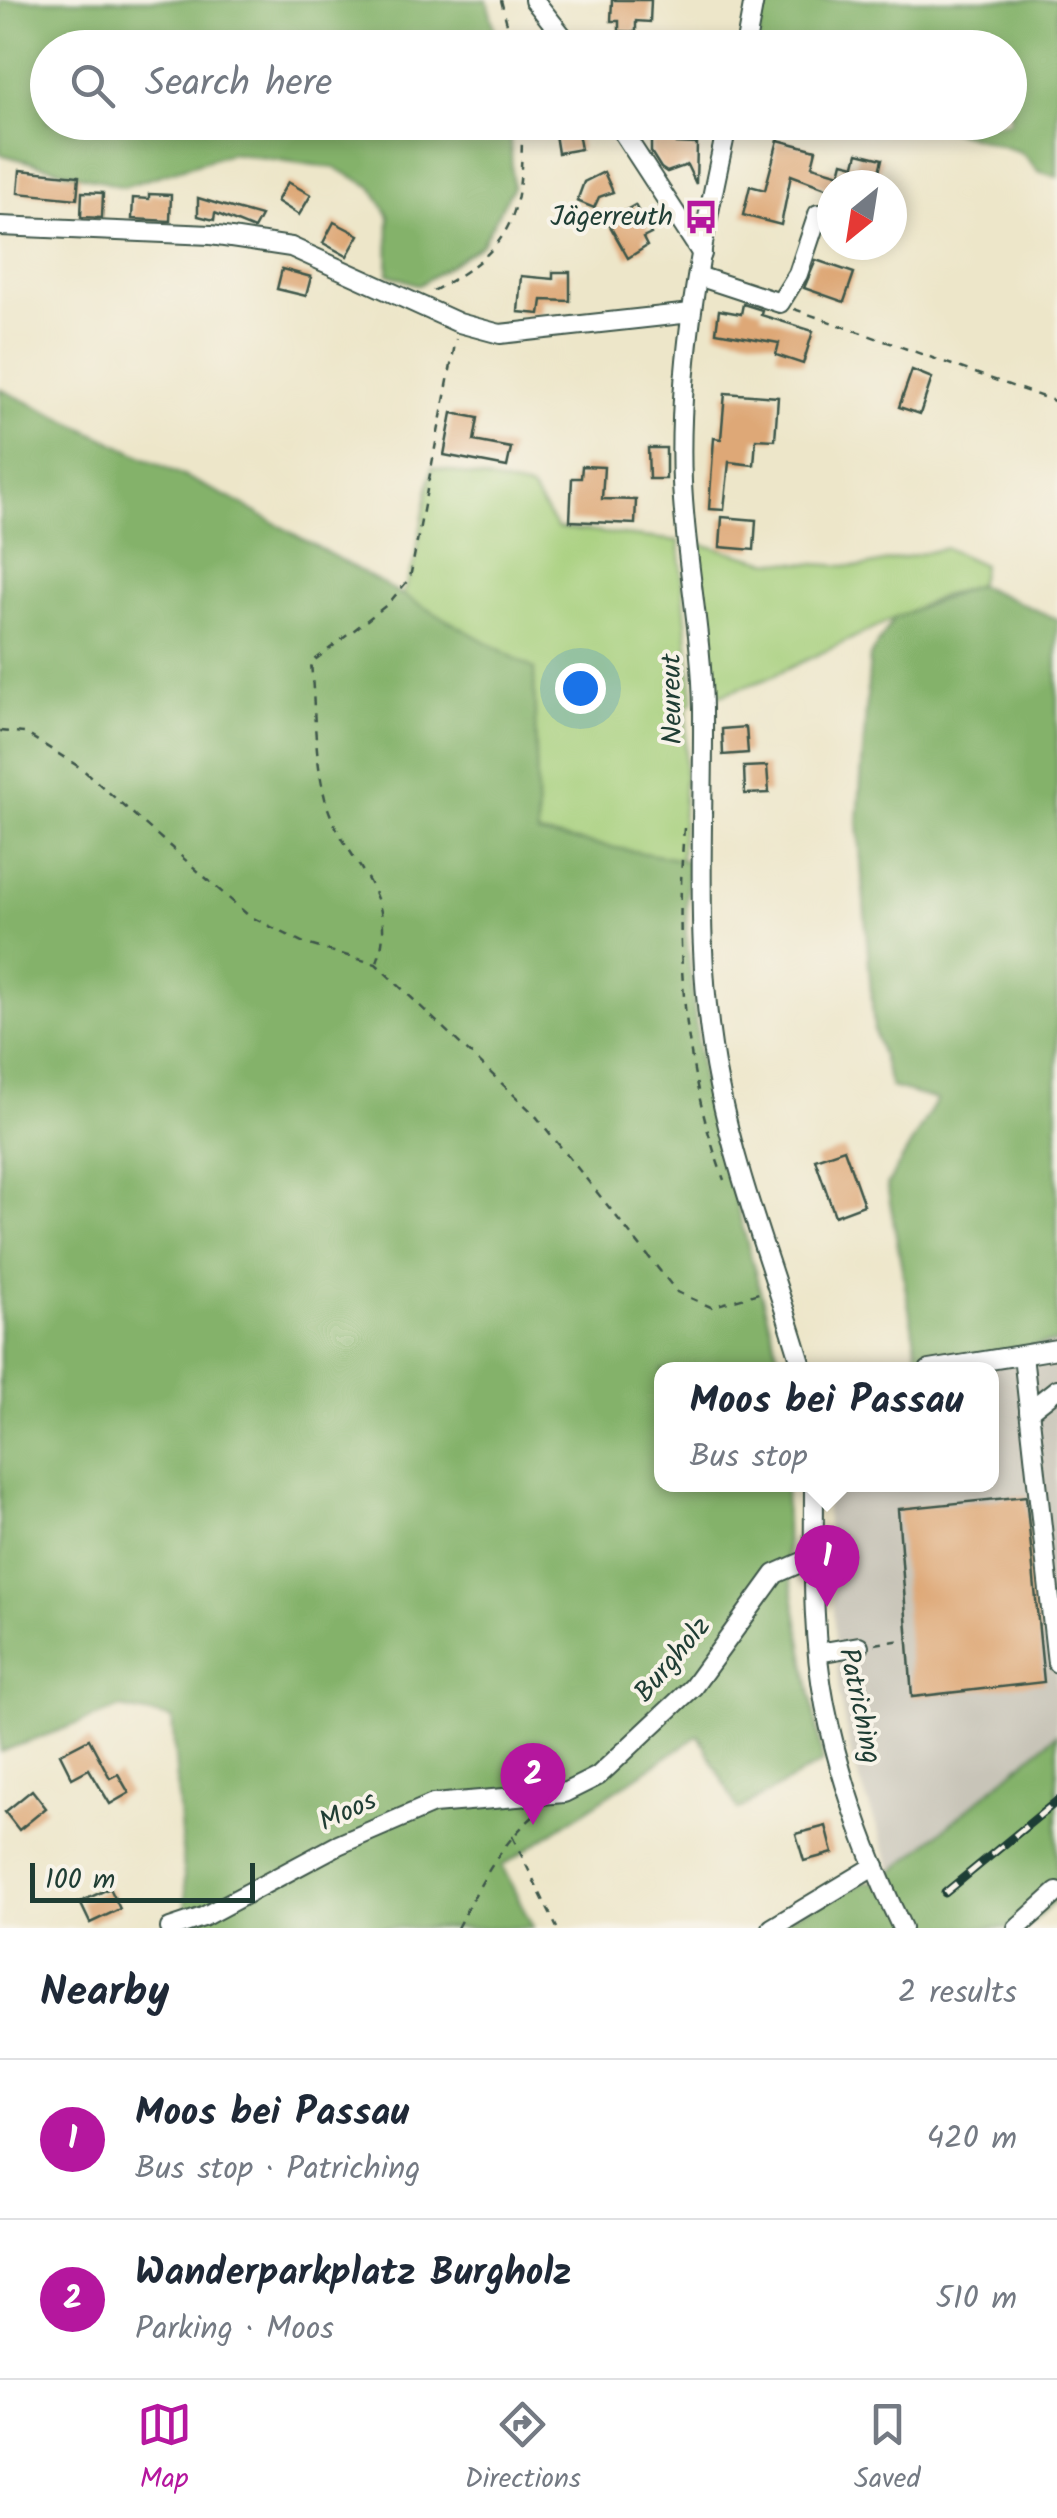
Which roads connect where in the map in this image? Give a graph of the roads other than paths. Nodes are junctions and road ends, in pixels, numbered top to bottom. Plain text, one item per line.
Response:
1 (534, 0) edge
2 (754, 0) edge
3 (558, 30) edge
4 (748, 30) edge
5 (628, 140) edge
6 (724, 140) edge
7 (817, 217) edge
8 (0, 226) edge
9 (702, 254) junction
10 (698, 276) junction
11 (691, 312) junction
12 (1057, 1349) edge
13 (1023, 1355) junction
14 (800, 1362) edge
15 (979, 1362) edge
16 (1057, 1389) edge
17 (1029, 1411) junction
18 (814, 1492) edge
19 (1057, 1516) edge
20 (1044, 1531) junction
21 (816, 1556) junction
22 (859, 1646) road end
23 (818, 1653) junction
24 (1057, 1662) edge
25 (564, 1793) joint
26 (876, 1866) junction
27 (1057, 1892) edge
28 (170, 1928) edge
29 (772, 1928) edge
30 (902, 1928) edge
31 (1017, 1928) edge

1 - 3 street
2 - 4 street
5 - 9 street
6 - 9 street, Neureut
7 - 10 street
8 - 11 street
9 - 10 street, Neureut
10 - 11 street, Neureut
11 - 14 street, Neureut
12 - 13 street
13 - 15 street
13 - 17 street
16 - 17 street
17 - 20 street
18 - 21 street, Patriching
19 - 20 street
20 - 24 street
21 - 23 street, Patriching
21 - 25 street, Burgholz
22 - 23 street
23 - 26 street, Patriching
25 - 28 street, Moos
26 - 29 street
26 - 30 street, Patriching
27 - 31 street

